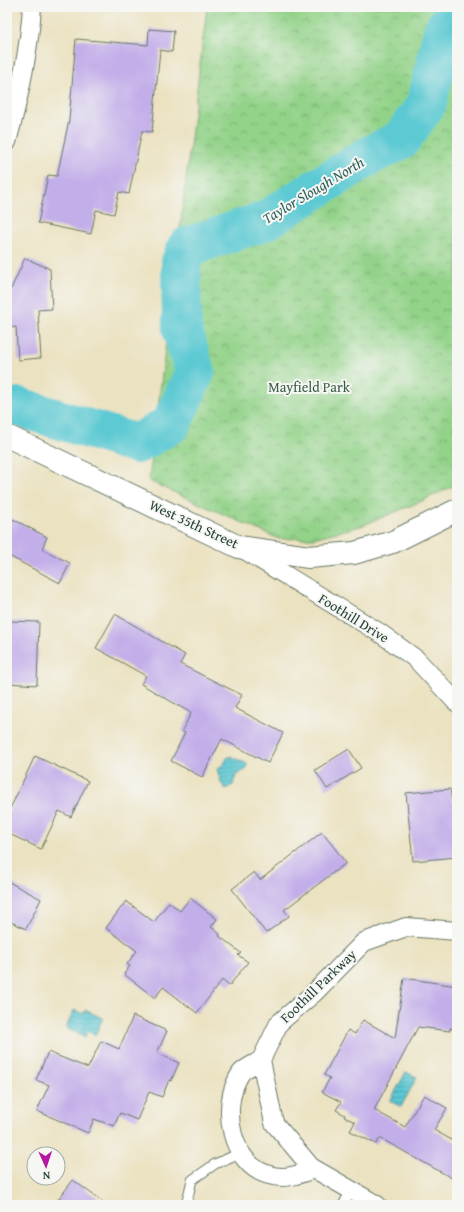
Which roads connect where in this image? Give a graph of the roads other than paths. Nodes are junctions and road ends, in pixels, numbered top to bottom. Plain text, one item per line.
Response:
1 (32, 7) edge
2 (7, 142) edge
3 (7, 436) edge
4 (457, 510) edge
5 (239, 547) junction
6 (457, 703) edge
7 (457, 931) edge
8 (261, 1060) junction
9 (240, 1153) junction
10 (314, 1169) junction
11 (347, 1198) edge
12 (186, 1205) edge
13 (377, 1205) edge

1 - 2 street
3 - 5 street, West 35th Street
4 - 5 street, West 35th Street
5 - 6 street, Foothill Drive
7 - 8 street, Foothill Parkway
8 - 9 street
8 - 10 street
9 - 10 street
9 - 12 lane
10 - 11 street
11 - 13 street

